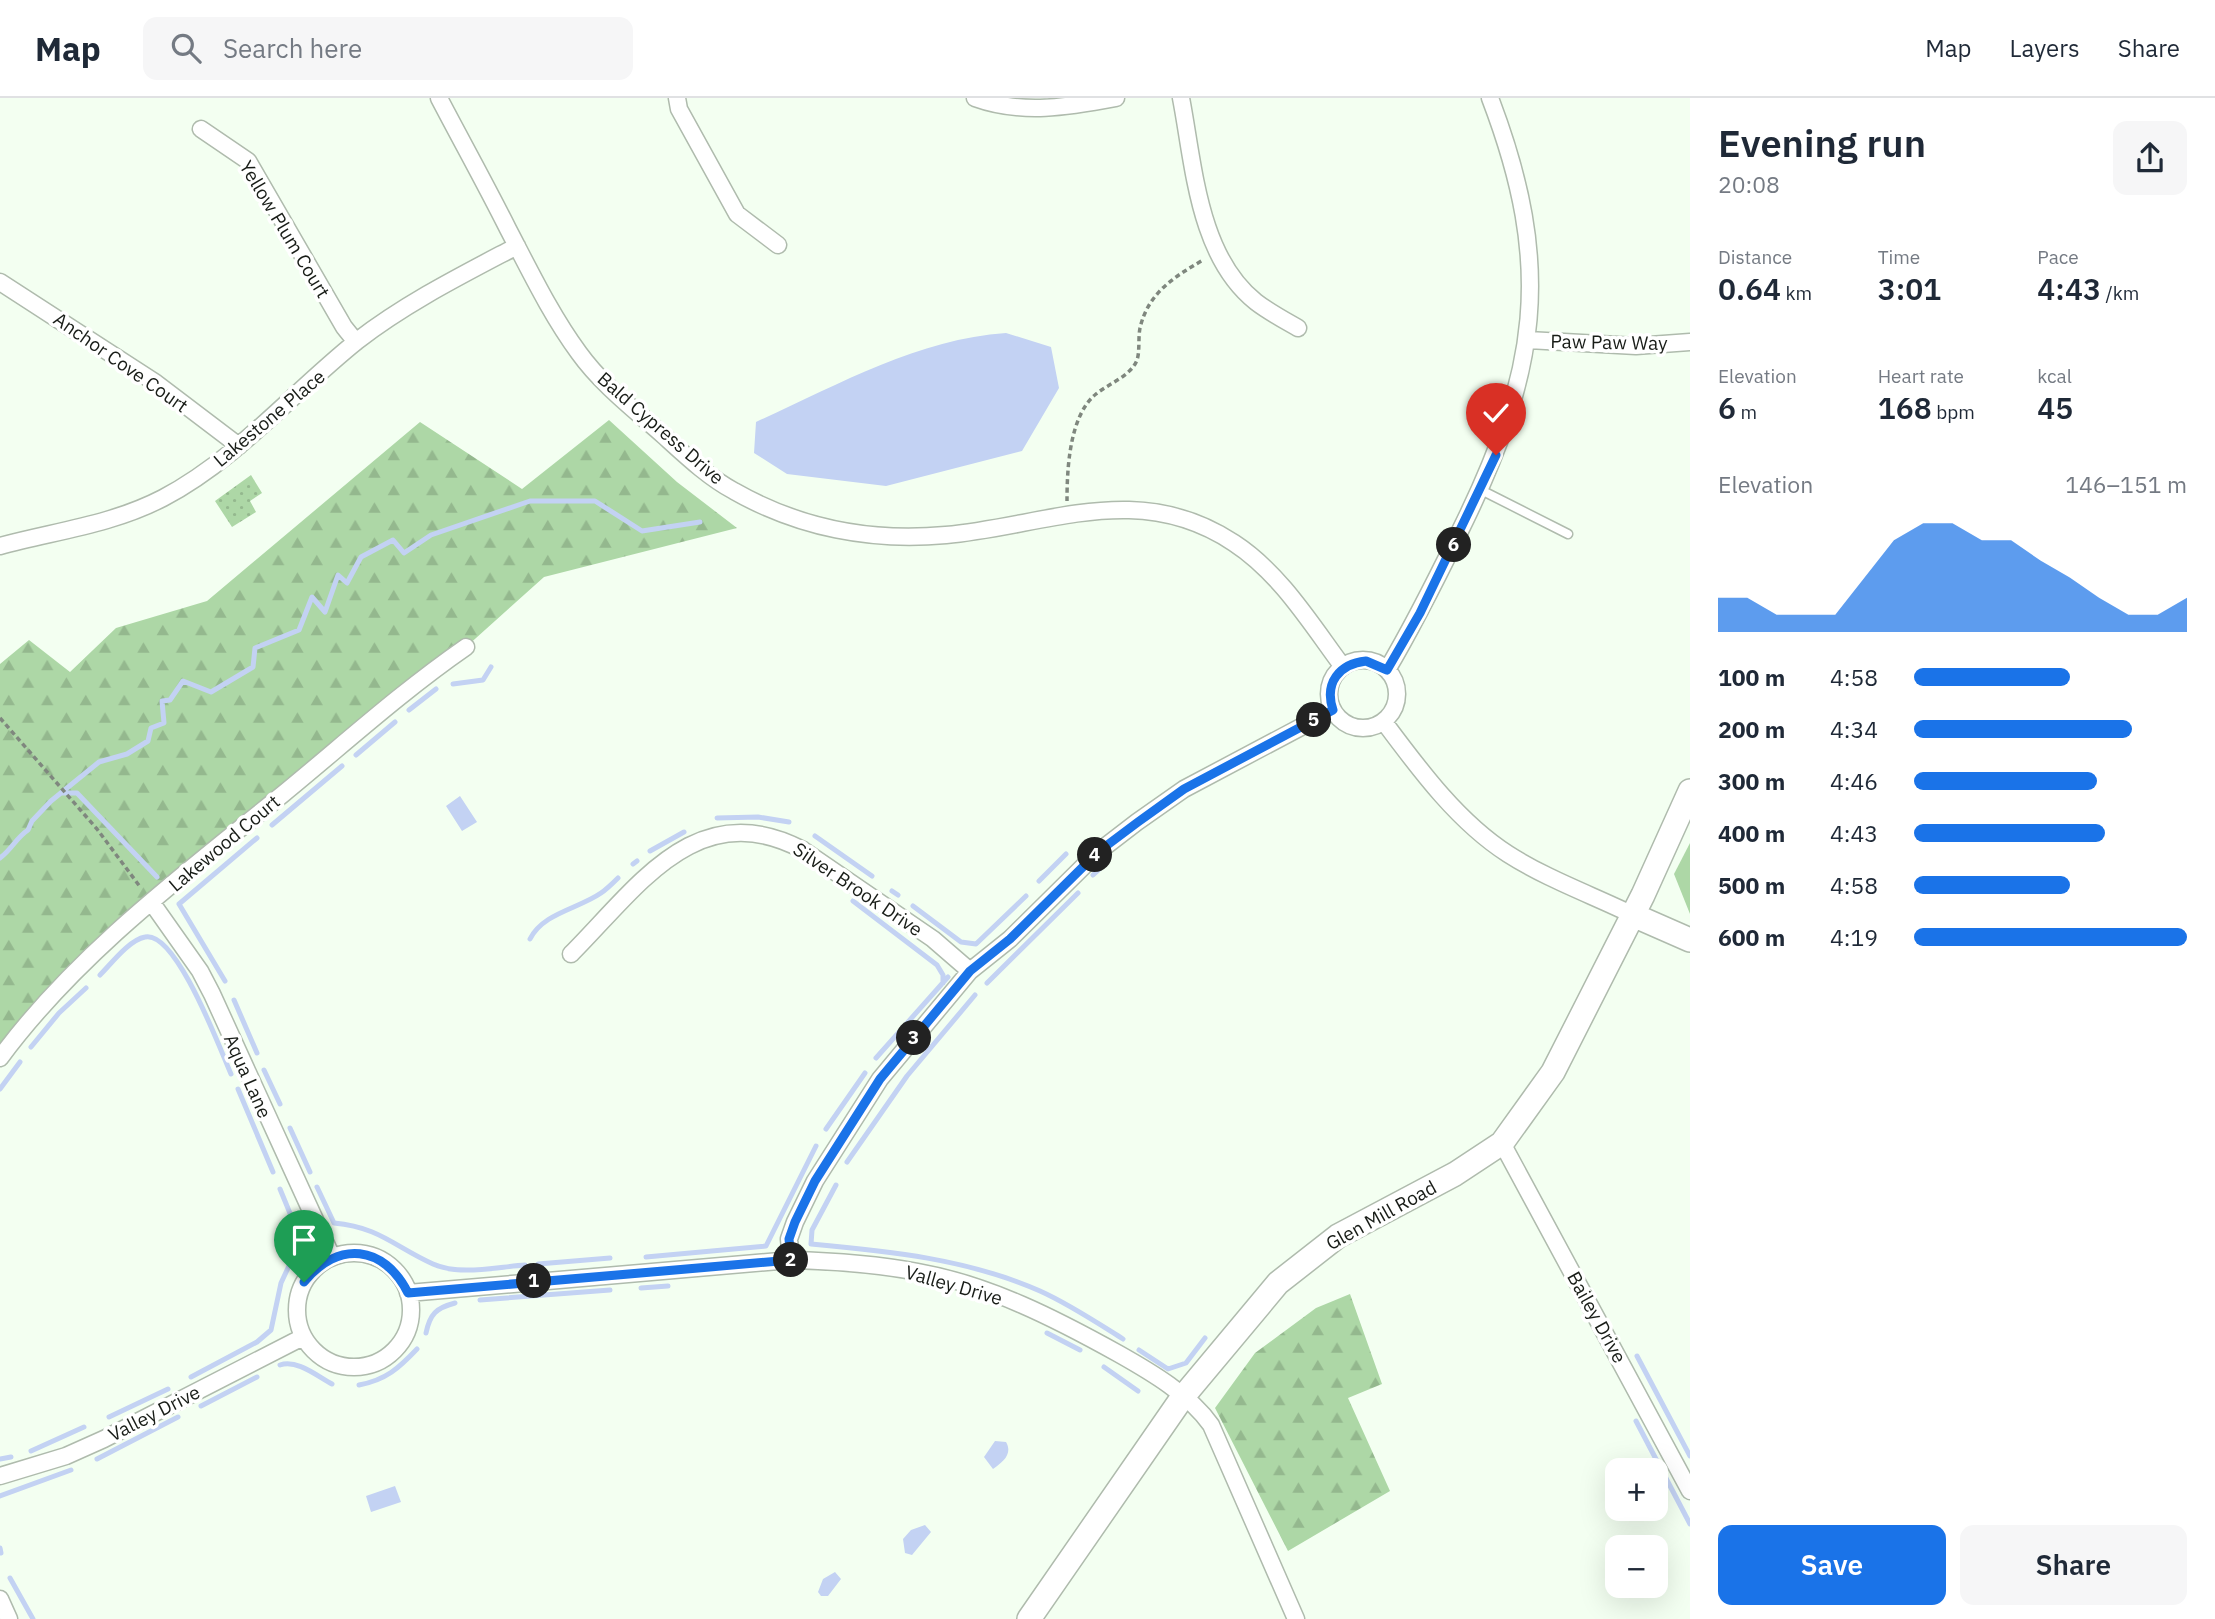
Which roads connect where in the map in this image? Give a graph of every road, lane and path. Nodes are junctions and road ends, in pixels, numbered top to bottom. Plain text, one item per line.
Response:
1 (439, 98) edge
2 (677, 98) edge
3 (975, 98) edge
4 (1116, 98) edge
5 (1181, 98) edge
6 (1490, 98) edge
7 (201, 129) dead end
8 (778, 245) dead end
9 (517, 246) junction
10 (1217, 252) junction
11 (0, 282) edge
12 (1298, 328) dead end
13 (1528, 340) junction
14 (356, 342) junction
15 (1690, 342) edge
16 (239, 446) junction
17 (1481, 490) junction
18 (1067, 513) junction
19 (1568, 534) dead end
20 (0, 546) edge
21 (466, 647) dead end
22 (1343, 667) junction
23 (1387, 670) junction
24 (1333, 710) junction
25 (0, 718) edge
26 (1384, 722) junction
27 (1690, 791) edge
28 (152, 903) junction
29 (1633, 915) junction
30 (1690, 940) edge
31 (571, 954) dead end
32 (970, 971) junction
33 (0, 1058) edge
34 (1502, 1143) junction
35 (332, 1257) junction
36 (791, 1260) junction
37 (408, 1293) junction
38 (303, 1337) junction
39 (1182, 1398) junction
40 (0, 1476) edge
41 (1690, 1491) edge
42 (0, 1599) edge
43 (9, 1619) edge
44 (1029, 1619) edge
45 (1297, 1619) edge

1 - 9 street, Bald Cypress Drive
2 - 8 street
3 - 4 street
5 - 10 street
6 - 13 street
7 - 14 street, Yellow Plum Court
9 - 14 street, Lakestone Place
9 - 18 street, Bald Cypress Drive
10 - 12 street
10 - 18 path
11 - 16 street, Anchor Cove Court
13 - 15 street, Paw Paw Way
13 - 17 street
14 - 16 street, Lakestone Place
16 - 20 street, Lakestone Place
17 - 19 lane
17 - 23 street
18 - 22 street, Bald Cypress Drive
21 - 28 street, Lakewood Court
22 - 23 street
22 - 24 street
23 - 26 street
24 - 26 street
24 - 32 street
25 - 28 path
26 - 29 street
27 - 29 main road, Glen Mill Road
28 - 33 street, Lakewood Court
28 - 35 street, Aqua Lane
29 - 30 main road
29 - 34 main road, Glen Mill Road
31 - 32 street, Silver Brook Drive
32 - 36 street
34 - 39 main road, Glen Mill Road
34 - 41 street, Bailey Drive
35 - 37 street
35 - 38 street
36 - 37 street, Valley Drive
36 - 39 street, Valley Drive
37 - 38 street
38 - 40 street, Valley Drive
39 - 44 main road, Glen Mill Road
39 - 45 street, Valley Drive
42 - 43 street

